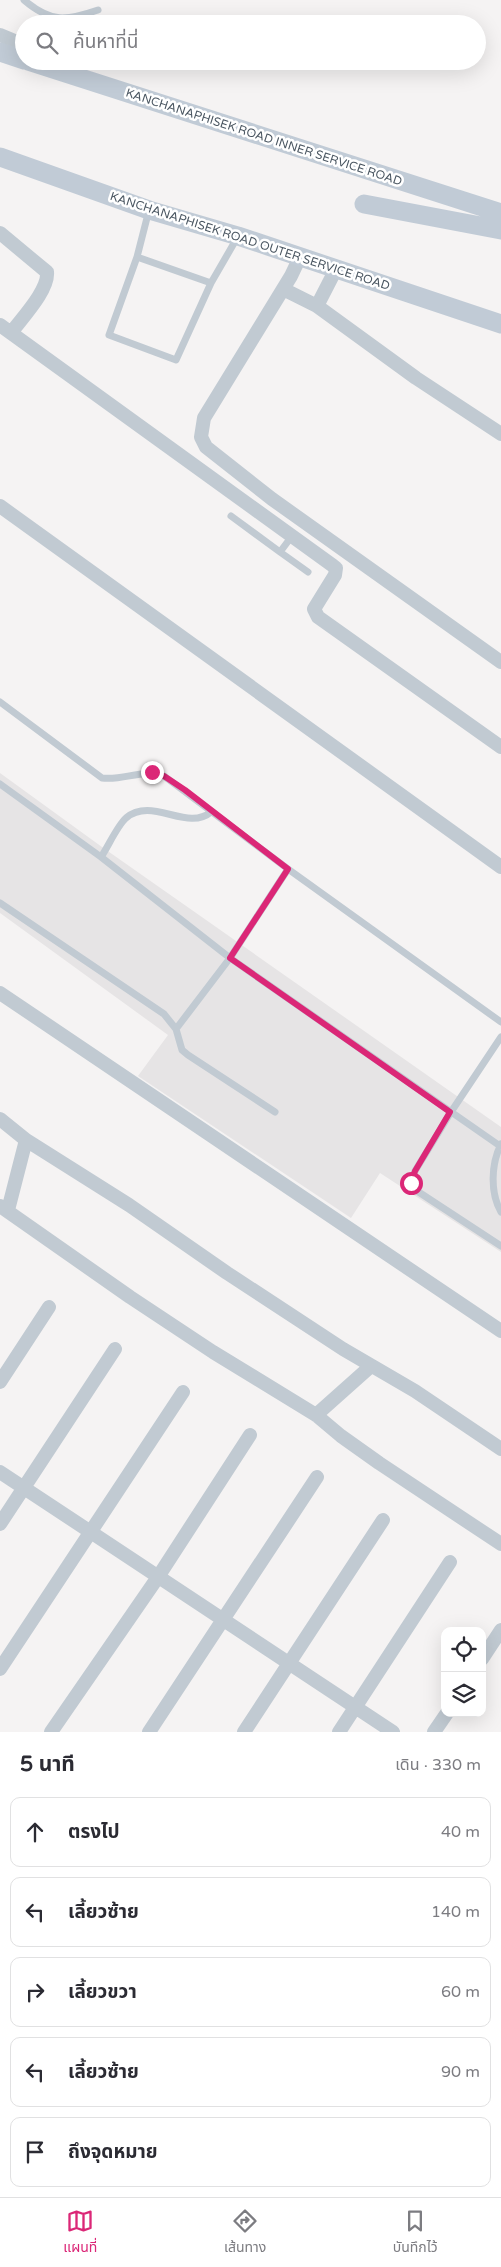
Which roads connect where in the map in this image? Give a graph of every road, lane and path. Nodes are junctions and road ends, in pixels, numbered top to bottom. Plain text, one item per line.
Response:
1 (24, 0) edge
2 (98, 10) dead end
3 (47, 15) edge
4 (83, 15) edge
5 (0, 35) edge
6 (15, 41) edge
7 (0, 52) edge
8 (15, 57) edge
9 (55, 70) edge
10 (71, 70) edge
11 (92, 82) junction
12 (0, 157) edge
13 (0, 162) edge
14 (27, 166) junction
15 (364, 204) dead end
16 (149, 210) junction
17 (501, 213) edge
18 (501, 230) edge
19 (0, 233) edge
20 (238, 236) junction
21 (137, 257) junction
22 (300, 257) junction
23 (336, 269) junction
24 (211, 283) junction
25 (283, 289) junction
26 (317, 306) junction
27 (501, 324) edge
28 (6, 328) edge
29 (501, 434) edge
30 (0, 506) edge
31 (231, 516) dead end
32 (292, 536) junction
33 (280, 552) junction
34 (308, 572) dead end
35 (501, 662) edge
36 (0, 702) edge
37 (501, 747) edge
38 (0, 784) edge
39 (210, 812) junction
40 (101, 858) junction
41 (501, 867) edge
42 (288, 869) junction
43 (0, 903) edge
44 (230, 958) junction
45 (0, 993) edge
46 (501, 1022) edge
47 (176, 1029) junction
48 (501, 1037) edge
49 (275, 1112) dead end
50 (450, 1112) junction
51 (0, 1119) edge
52 (26, 1140) junction
53 (500, 1145) edge
54 (4, 1208) edge
55 (501, 1212) edge
56 (501, 1246) edge
57 (49, 1307) dead end
58 (501, 1331) edge
59 (115, 1349) dead end
60 (371, 1366) junction
61 (0, 1382) edge
62 (183, 1392) dead end
63 (316, 1414) junction
64 (250, 1435) dead end
65 (501, 1449) edge
66 (0, 1472) edge
67 (317, 1477) dead end
68 (24, 1488) junction
69 (384, 1520) dead end
70 (0, 1524) edge
71 (91, 1532) junction
72 (501, 1544) edge
73 (450, 1562) dead end
74 (158, 1577) junction
75 (224, 1620) junction
76 (501, 1630) edge
77 (486, 1653) edge
78 (290, 1664) junction
79 (0, 1668) edge
80 (355, 1707) junction
81 (444, 1717) edge
82 (51, 1732) edge
83 (149, 1732) edge
84 (244, 1732) edge
85 (339, 1732) edge
86 (393, 1732) edge
87 (434, 1732) edge

1 - 3 lane
2 - 4 lane
5 - 6 street
7 - 8 main road
9 - 11 main road, KANCHANAPHISEK ROAD INNER SERVICE ROAD
10 - 11 street
11 - 17 main road, KANCHANAPHISEK ROAD INNER SERVICE ROAD
12 - 14 main road, KANCHANAPHISEK ROAD OUTER SERVICE ROAD
13 - 14 street
14 - 16 main road, KANCHANAPHISEK ROAD OUTER SERVICE ROAD
15 - 18 main road
16 - 20 main road, KANCHANAPHISEK ROAD OUTER SERVICE ROAD
16 - 21 lane
19 - 28 street
20 - 22 main road, KANCHANAPHISEK ROAD OUTER SERVICE ROAD
20 - 24 lane
21 - 24 lane
21 - 24 lane
22 - 23 main road, KANCHANAPHISEK ROAD OUTER SERVICE ROAD
22 - 25 street
23 - 26 street
23 - 27 main road, KANCHANAPHISEK ROAD OUTER SERVICE ROAD
25 - 26 street
25 - 35 street
26 - 29 street
28 - 32 street
30 - 41 street
31 - 33 lane
32 - 33 lane
32 - 37 street
33 - 34 lane
36 - 39 lane
38 - 40 lane
39 - 40 lane
39 - 42 lane
40 - 44 lane
42 - 44 lane
42 - 46 lane
43 - 47 lane
44 - 47 lane
44 - 50 lane
45 - 58 street
47 - 49 lane
48 - 50 lane
50 - 53 lane
50 - 56 lane
51 - 52 street
52 - 54 street
52 - 60 street
53 - 55 lane
54 - 63 street
57 - 61 street
59 - 68 street
60 - 63 street
60 - 65 street
62 - 71 street
63 - 72 street
64 - 74 street
66 - 68 street
67 - 75 street
68 - 70 street
68 - 71 street
69 - 78 street
71 - 74 street
71 - 79 street
73 - 80 street
74 - 75 street
74 - 82 street
75 - 78 street
75 - 83 street
76 - 77 street
78 - 80 street
78 - 84 street
80 - 85 street
80 - 86 street
81 - 87 street

